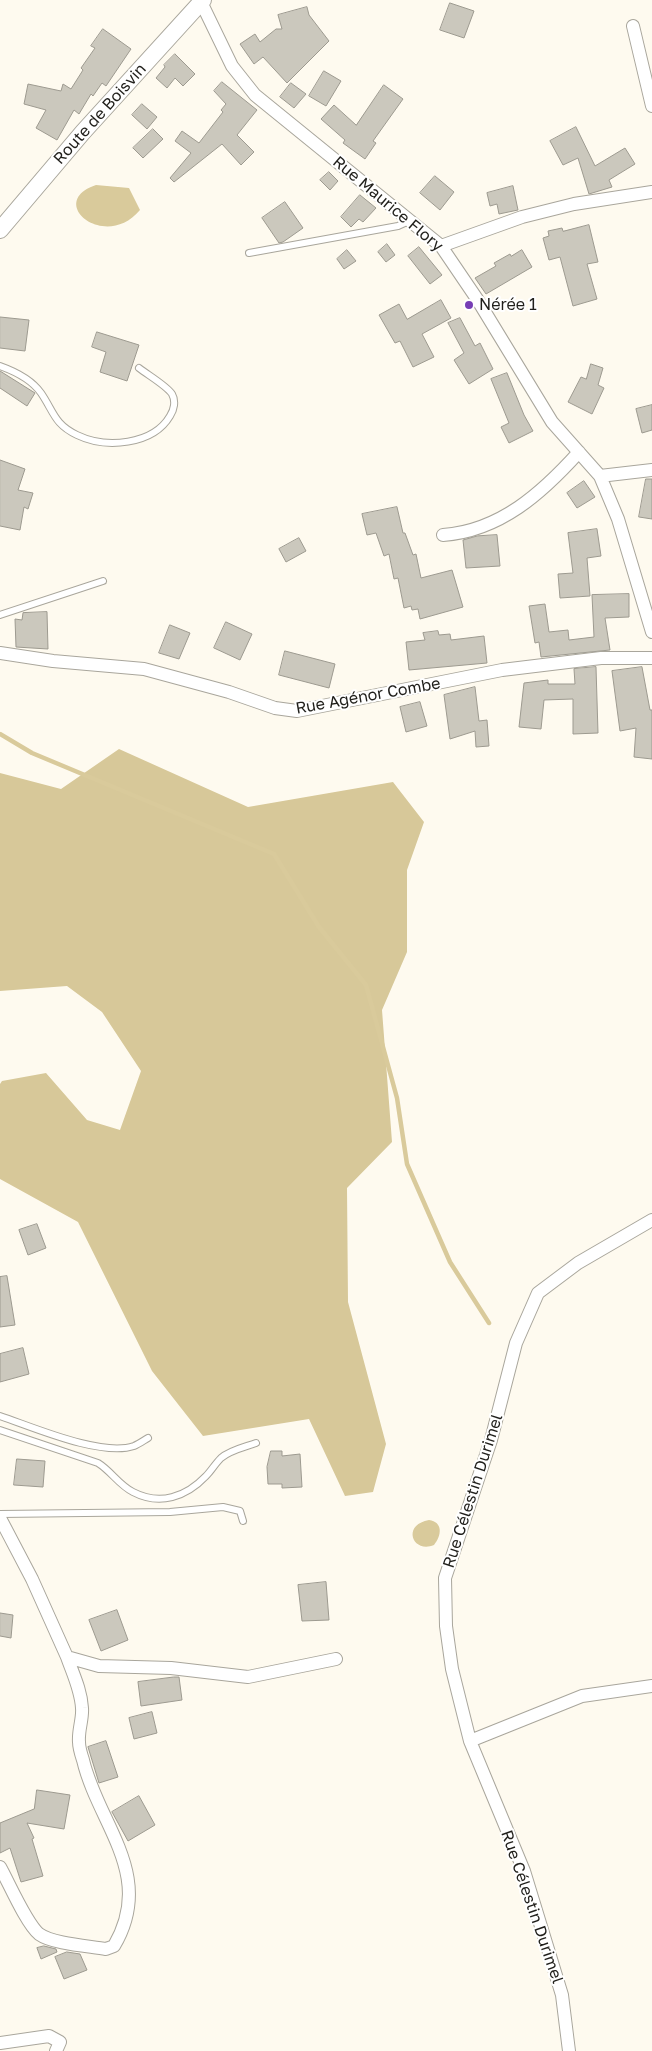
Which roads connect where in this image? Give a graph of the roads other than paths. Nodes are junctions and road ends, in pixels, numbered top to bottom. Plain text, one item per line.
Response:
1 (202, 1) edge
2 (632, 26) dead end
3 (652, 106) edge
4 (652, 192) edge
5 (410, 220) junction
6 (0, 230) edge
7 (441, 246) junction
8 (249, 253) dead end
9 (0, 366) edge
10 (139, 368) dead end
11 (579, 452) junction
12 (652, 470) edge
13 (600, 476) junction
14 (443, 535) dead end
15 (103, 581) dead end
16 (0, 615) edge
17 (652, 632) edge
18 (0, 653) edge
19 (652, 658) edge
20 (652, 1220) edge
21 (0, 1416) edge
22 (0, 1430) edge
23 (148, 1438) dead end
24 (256, 1443) dead end
25 (0, 1514) edge
26 (0, 1518) edge
27 (243, 1521) dead end
28 (67, 1657) junction
29 (336, 1659) dead end
30 (652, 1686) edge
31 (470, 1741) junction
32 (0, 1868) edge
33 (0, 2043) edge
34 (58, 2046) edge
35 (572, 2050) edge

1 - 5 street, Rue Maurice Flory
1 - 6 main road, Route de Boisvin
2 - 3 street
4 - 7 street
5 - 7 street, Rue Maurice Flory
5 - 8 lane
7 - 11 street, Rue Maurice Flory
9 - 10 lane
11 - 13 street, Rue Maurice Flory
11 - 14 street
12 - 13 street
13 - 17 street, Rue Maurice Flory
15 - 16 lane
18 - 19 street, Rue Agénor Combe
20 - 31 street, Rue Célestin Durimel
21 - 23 lane
22 - 24 lane
25 - 27 lane
26 - 28 street
28 - 29 street
28 - 32 street
30 - 31 street
31 - 35 street, Rue Célestin Durimel
33 - 34 street

